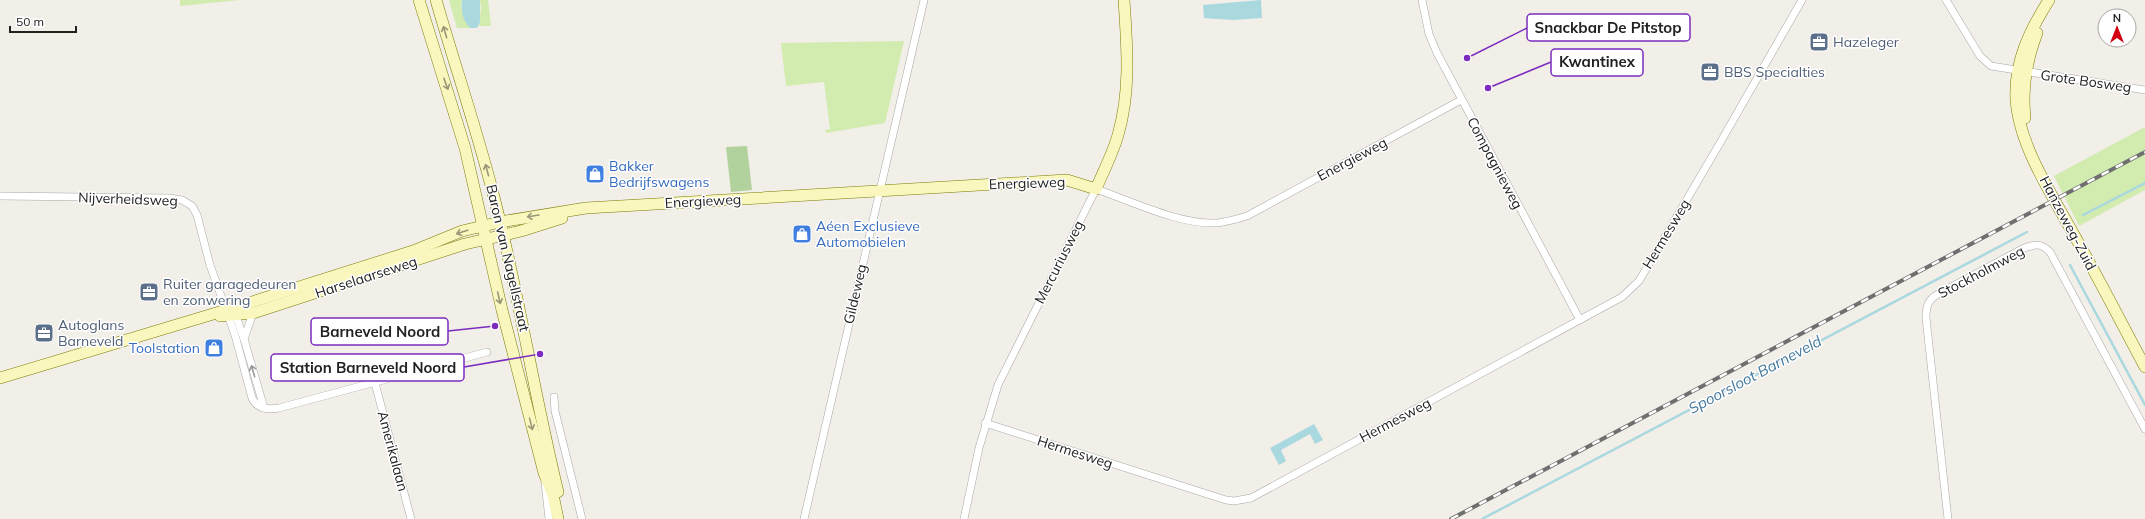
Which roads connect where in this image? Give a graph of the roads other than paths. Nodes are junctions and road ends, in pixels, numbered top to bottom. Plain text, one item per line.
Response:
1 (419, 0) edge
2 (436, 0) edge
3 (924, 0) edge
4 (1124, 0) edge
5 (1422, 0) edge
6 (1802, 0) edge
7 (1946, 0) edge
8 (2049, 0) edge
9 (2056, 0) edge
10 (2022, 72) junction
11 (2145, 90) edge
12 (1461, 100) junction
13 (1096, 189) junction
14 (879, 191) junction
15 (0, 196) edge
16 (628, 205) junction
17 (500, 222) junction
18 (484, 226) junction
19 (502, 235) junction
20 (487, 238) junction
21 (231, 312) junction
22 (253, 313) junction
23 (1580, 320) junction
24 (244, 338) junction
25 (487, 352) dead end
26 (2145, 356) edge
27 (2145, 367) edge
28 (0, 378) edge
29 (375, 383) junction
30 (554, 397) dead end
31 (264, 408) junction
32 (985, 423) junction
33 (2145, 429) edge
34 (544, 473) junction
35 (411, 519) edge
36 (549, 519) edge
37 (558, 519) edge
38 (564, 519) edge
39 (582, 519) edge
40 (804, 519) edge
41 (964, 519) edge
42 (1948, 519) edge

1 -> 18 street, Baron van Nagellstraat
17 -> 2 street, Baron van Nagellstraat
3 - 14 street, Gildeweg
4 - 13 street, Mercuriusweg
5 - 12 street, Compagnieweg
6 - 23 street, Hermesweg
7 - 10 street, Grote Bosweg
8 - 10 street
9 - 10 street
10 - 11 street, Grote Bosweg
10 - 26 street, Hanzeweg-Zuid
10 - 27 street, Hanzeweg-Zuid
12 - 13 street, Energieweg
12 - 23 street, Compagnieweg
13 - 14 street, Energieweg
13 - 32 street, Mercuriusweg
14 - 16 street, Energieweg
14 - 40 street, Gildeweg
15 - 21 street, Nijverheidsweg
16 -> 17 street, Energieweg
16 - 19 street, Energieweg
17 - 18 street, Harselaarseweg
17 - 19 street, Baron van Nagellstraat
18 - 20 street, Baron van Nagellstraat
18 -> 21 street, Harselaarseweg
19 - 20 street, Harselaarseweg
19 - 38 street, Baron van Nagellstraat
20 - 22 street, Harselaarseweg
20 -> 34 street, Baron van Nagellstraat
21 - 22 street, Harselaarseweg
21 - 24 street
21 - 28 street, Harselaarseweg
21 - 31 street
22 - 24 street
23 - 32 street, Hermesweg
31 -> 24 street
25 - 29 street
29 - 31 street
29 - 35 street, Amerikalaan
30 - 39 street
32 - 41 street, Mercuriusweg
33 - 42 street, Stockholmweg
34 - 36 street, Baron van Nagellstraat
34 - 37 street, Baron van Nagellstraat

